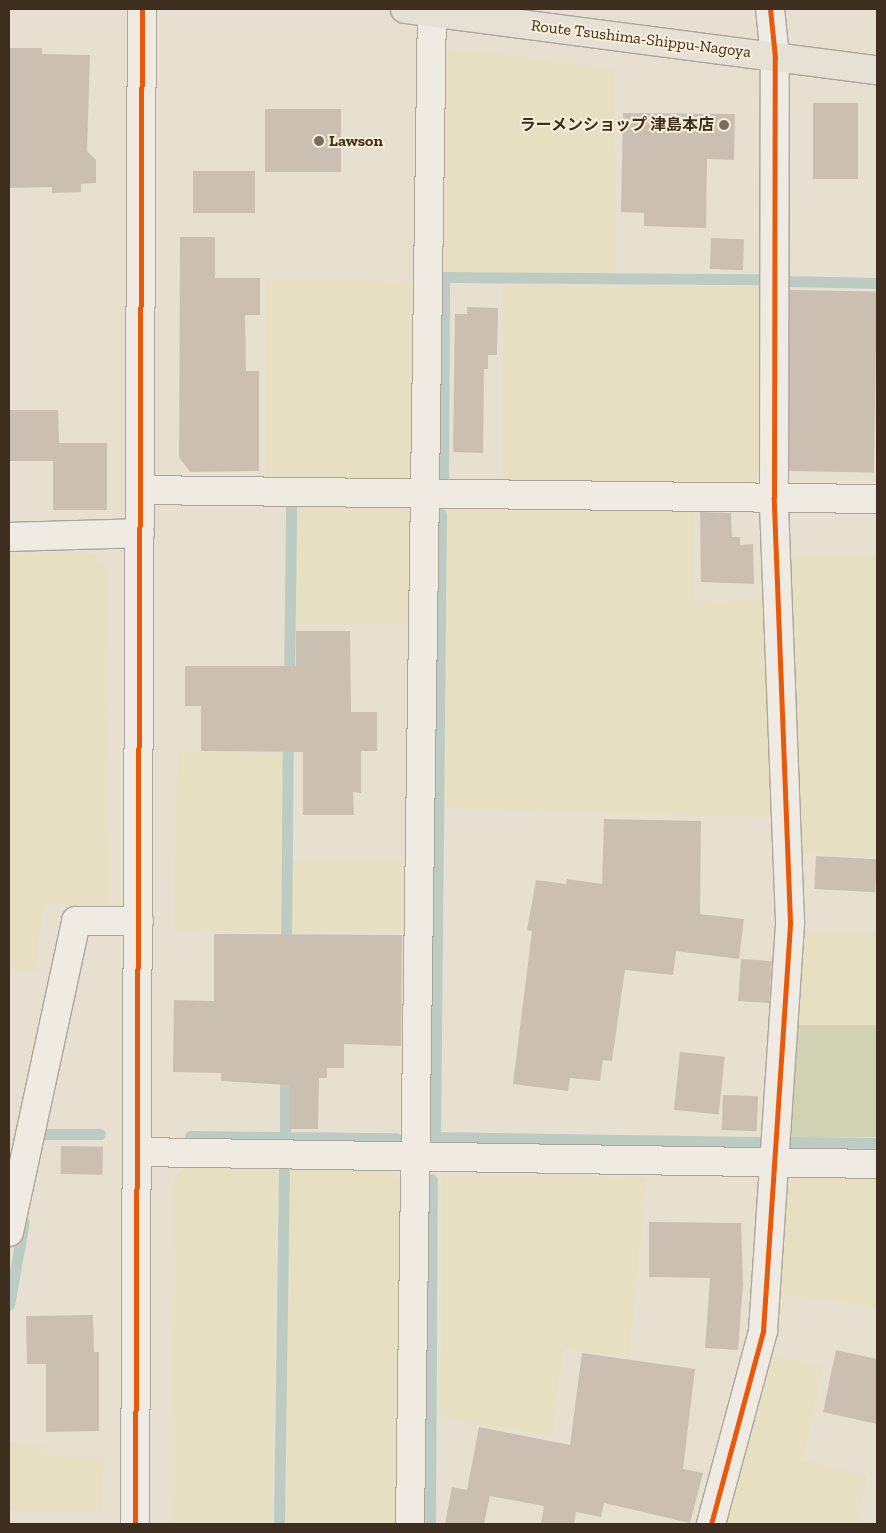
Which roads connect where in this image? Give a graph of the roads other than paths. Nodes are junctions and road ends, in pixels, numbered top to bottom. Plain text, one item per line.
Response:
1 (142, 9) edge
2 (405, 9) edge
3 (770, 9) edge
4 (432, 12) junction
5 (775, 57) junction
6 (877, 70) edge
7 (140, 490) junction
8 (426, 494) junction
9 (774, 498) junction
10 (877, 498) edge
11 (140, 533) junction
12 (9, 537) edge
13 (139, 921) junction
14 (138, 1152) junction
15 (416, 1158) junction
16 (772, 1164) junction
17 (877, 1164) edge
18 (9, 1232) edge
19 (136, 1524) edge
20 (410, 1524) edge
21 (711, 1524) edge

1 - 7 street
2 - 4 main road, Route Tsushima-Shippu-Nagoya
3 - 5 street
4 - 5 main road, Route Tsushima-Shippu-Nagoya
4 - 8 street
5 - 6 main road, Route Tsushima-Shippu-Nagoya
5 - 9 street
7 - 8 street
7 - 11 street
8 - 9 street
8 - 15 street
9 - 10 street
9 - 16 street
11 - 12 street
11 - 13 street
13 - 14 street
13 - 18 street
14 - 15 street
14 - 19 street
15 - 16 street
15 - 20 street
16 - 17 street
16 - 21 street

